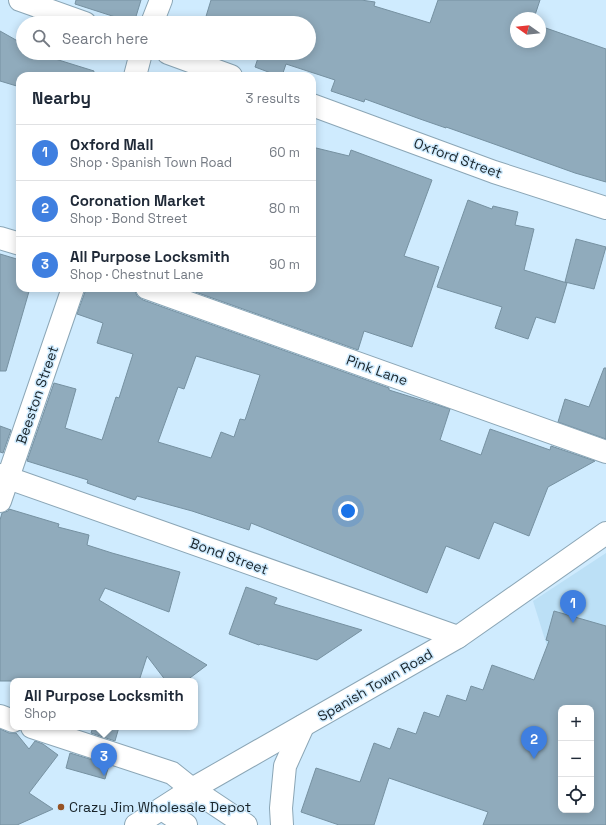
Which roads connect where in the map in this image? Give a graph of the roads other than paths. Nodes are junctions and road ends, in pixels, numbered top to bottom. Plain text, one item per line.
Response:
1 (20, 0) edge
2 (161, 0) edge
3 (65, 16) edge
4 (155, 16) edge
5 (139, 60) edge
6 (187, 60) edge
7 (136, 72) edge
8 (220, 72) edge
9 (316, 106) edge
10 (606, 208) edge
11 (0, 238) edge
12 (16, 243) edge
13 (72, 292) edge
14 (159, 292) edge
15 (606, 452) edge
16 (4, 476) edge
17 (0, 501) edge
18 (606, 533) edge
19 (458, 638) junction
20 (0, 716) edge
21 (10, 720) edge
22 (304, 726) junction
23 (41, 730) edge
24 (192, 789) junction
25 (162, 809) junction
26 (140, 824) edge
27 (186, 825) edge
28 (246, 825) edge
29 (282, 825) edge

1 - 3 street
2 - 4 street
5 - 7 street
6 - 8 street
9 - 10 street, Oxford Street
11 - 12 street
13 - 16 street, Beeston Street
14 - 15 street, Pink Lane
16 - 17 street, Beeston Street
16 - 19 street, Bond Street
18 - 19 street, Spanish Town Road
19 - 22 street, Spanish Town Road
20 - 21 street
22 - 24 street, Spanish Town Road
22 - 29 street
23 - 24 street
24 - 25 street, Spanish Town Road
24 - 28 street
25 - 26 street, Spanish Town Road
25 - 27 street

